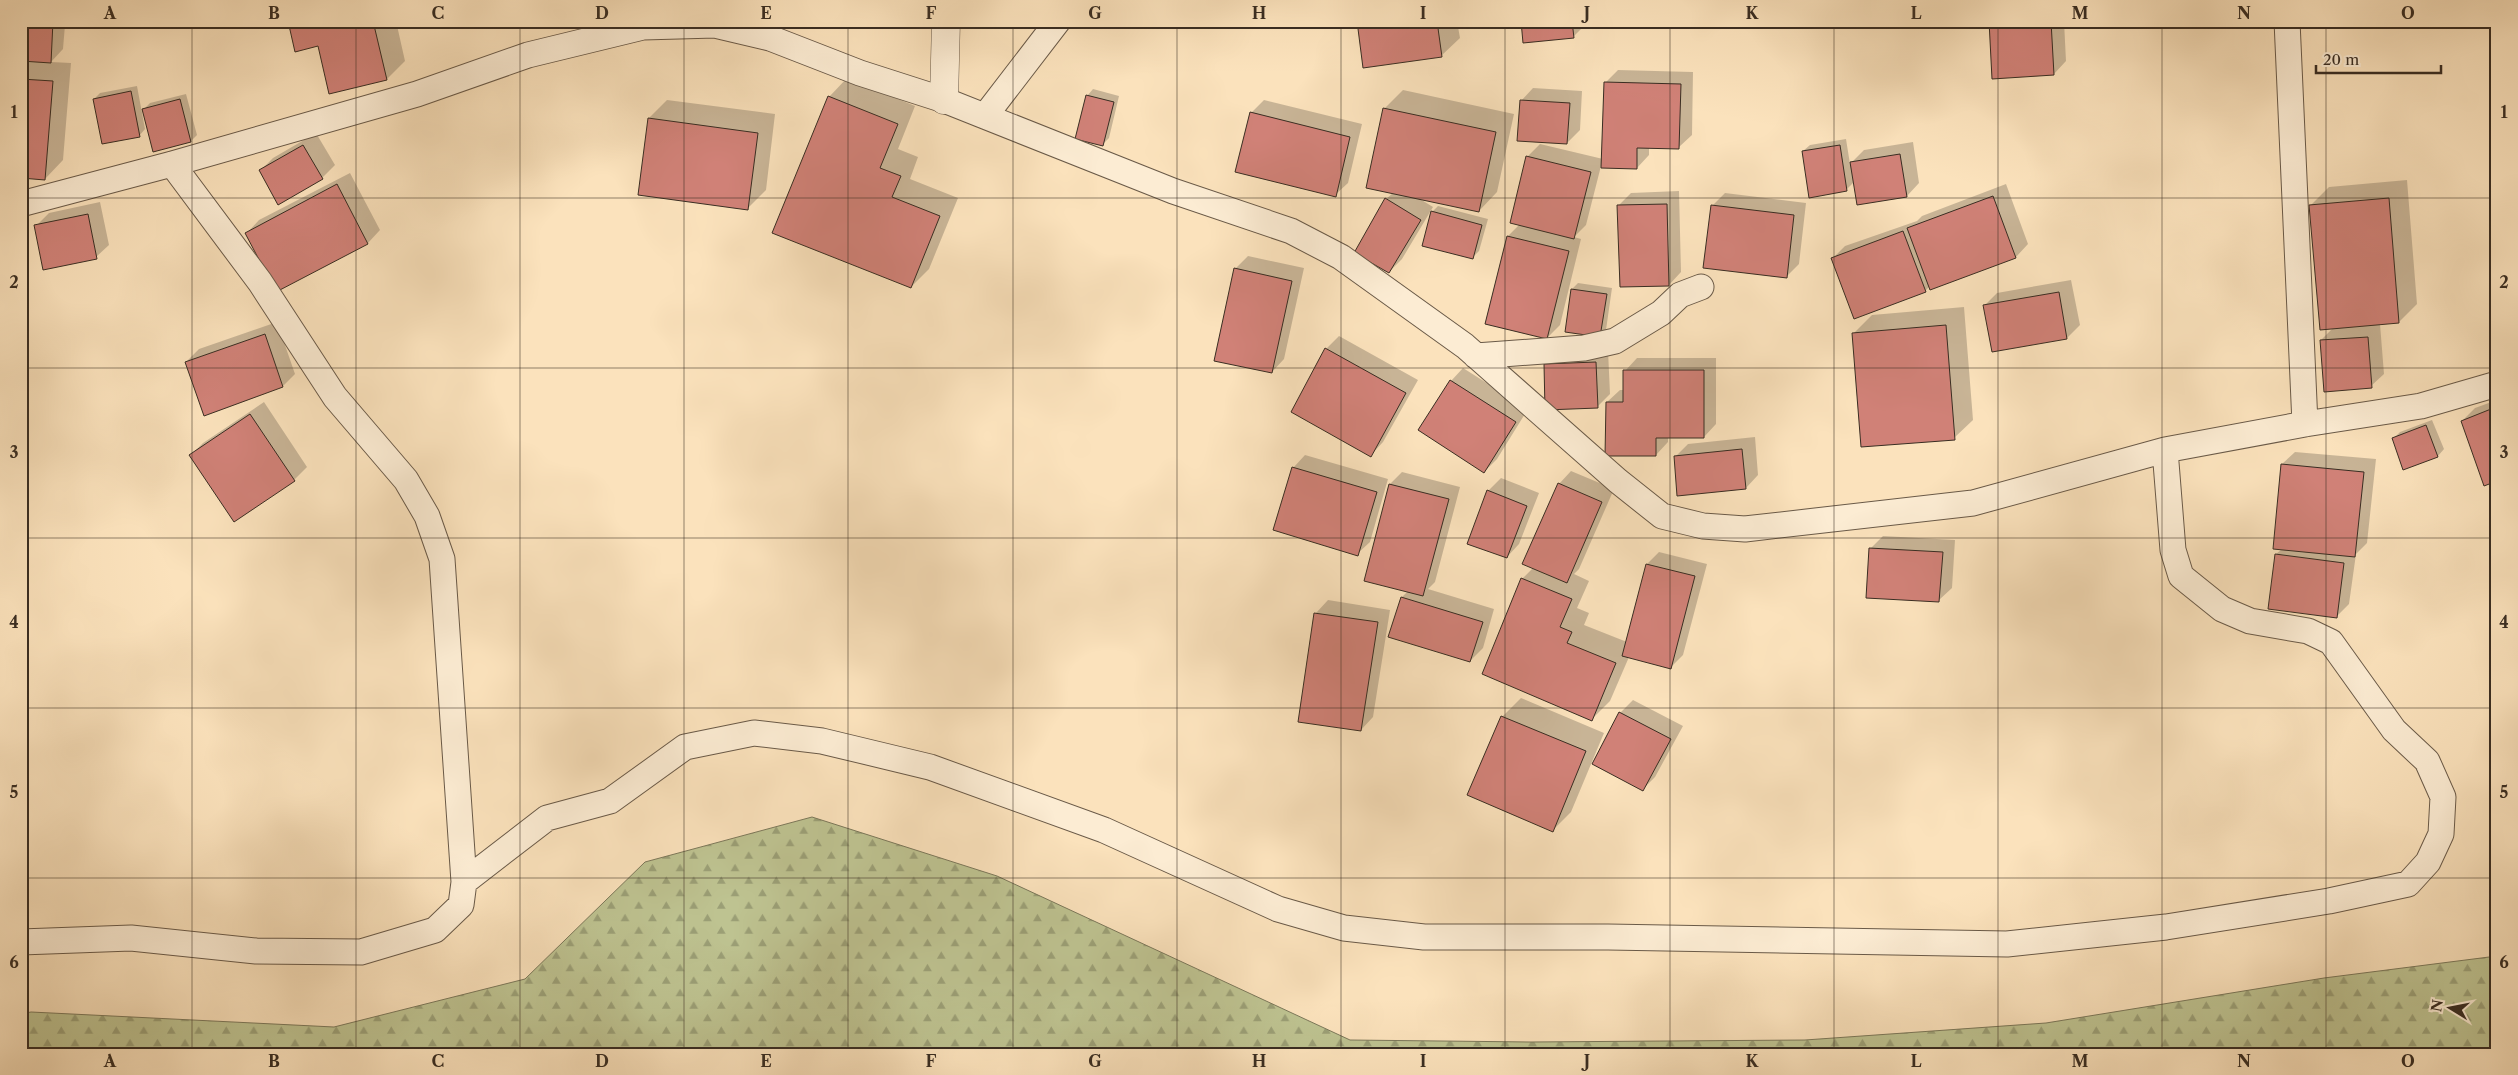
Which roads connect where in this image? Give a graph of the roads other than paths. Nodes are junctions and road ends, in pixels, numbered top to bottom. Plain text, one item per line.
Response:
1 (946, 21) edge
2 (1058, 21) edge
3 (2287, 21) edge
4 (944, 100) junction
5 (984, 116) junction
6 (172, 164) junction
7 (21, 204) edge
8 (1701, 287) dead end
9 (1476, 356) junction
10 (2497, 384) edge
11 (2305, 424) junction
12 (2166, 450) junction
13 (464, 882) junction
14 (21, 942) edge

1 - 4 street
2 - 5 lane
3 - 11 lane
4 - 5 lane
4 - 6 lane
5 - 9 lane
6 - 7 lane
6 - 13 lane
8 - 9 lane
9 - 12 lane
10 - 11 lane
11 - 12 lane
12 - 13 lane
13 - 14 lane

